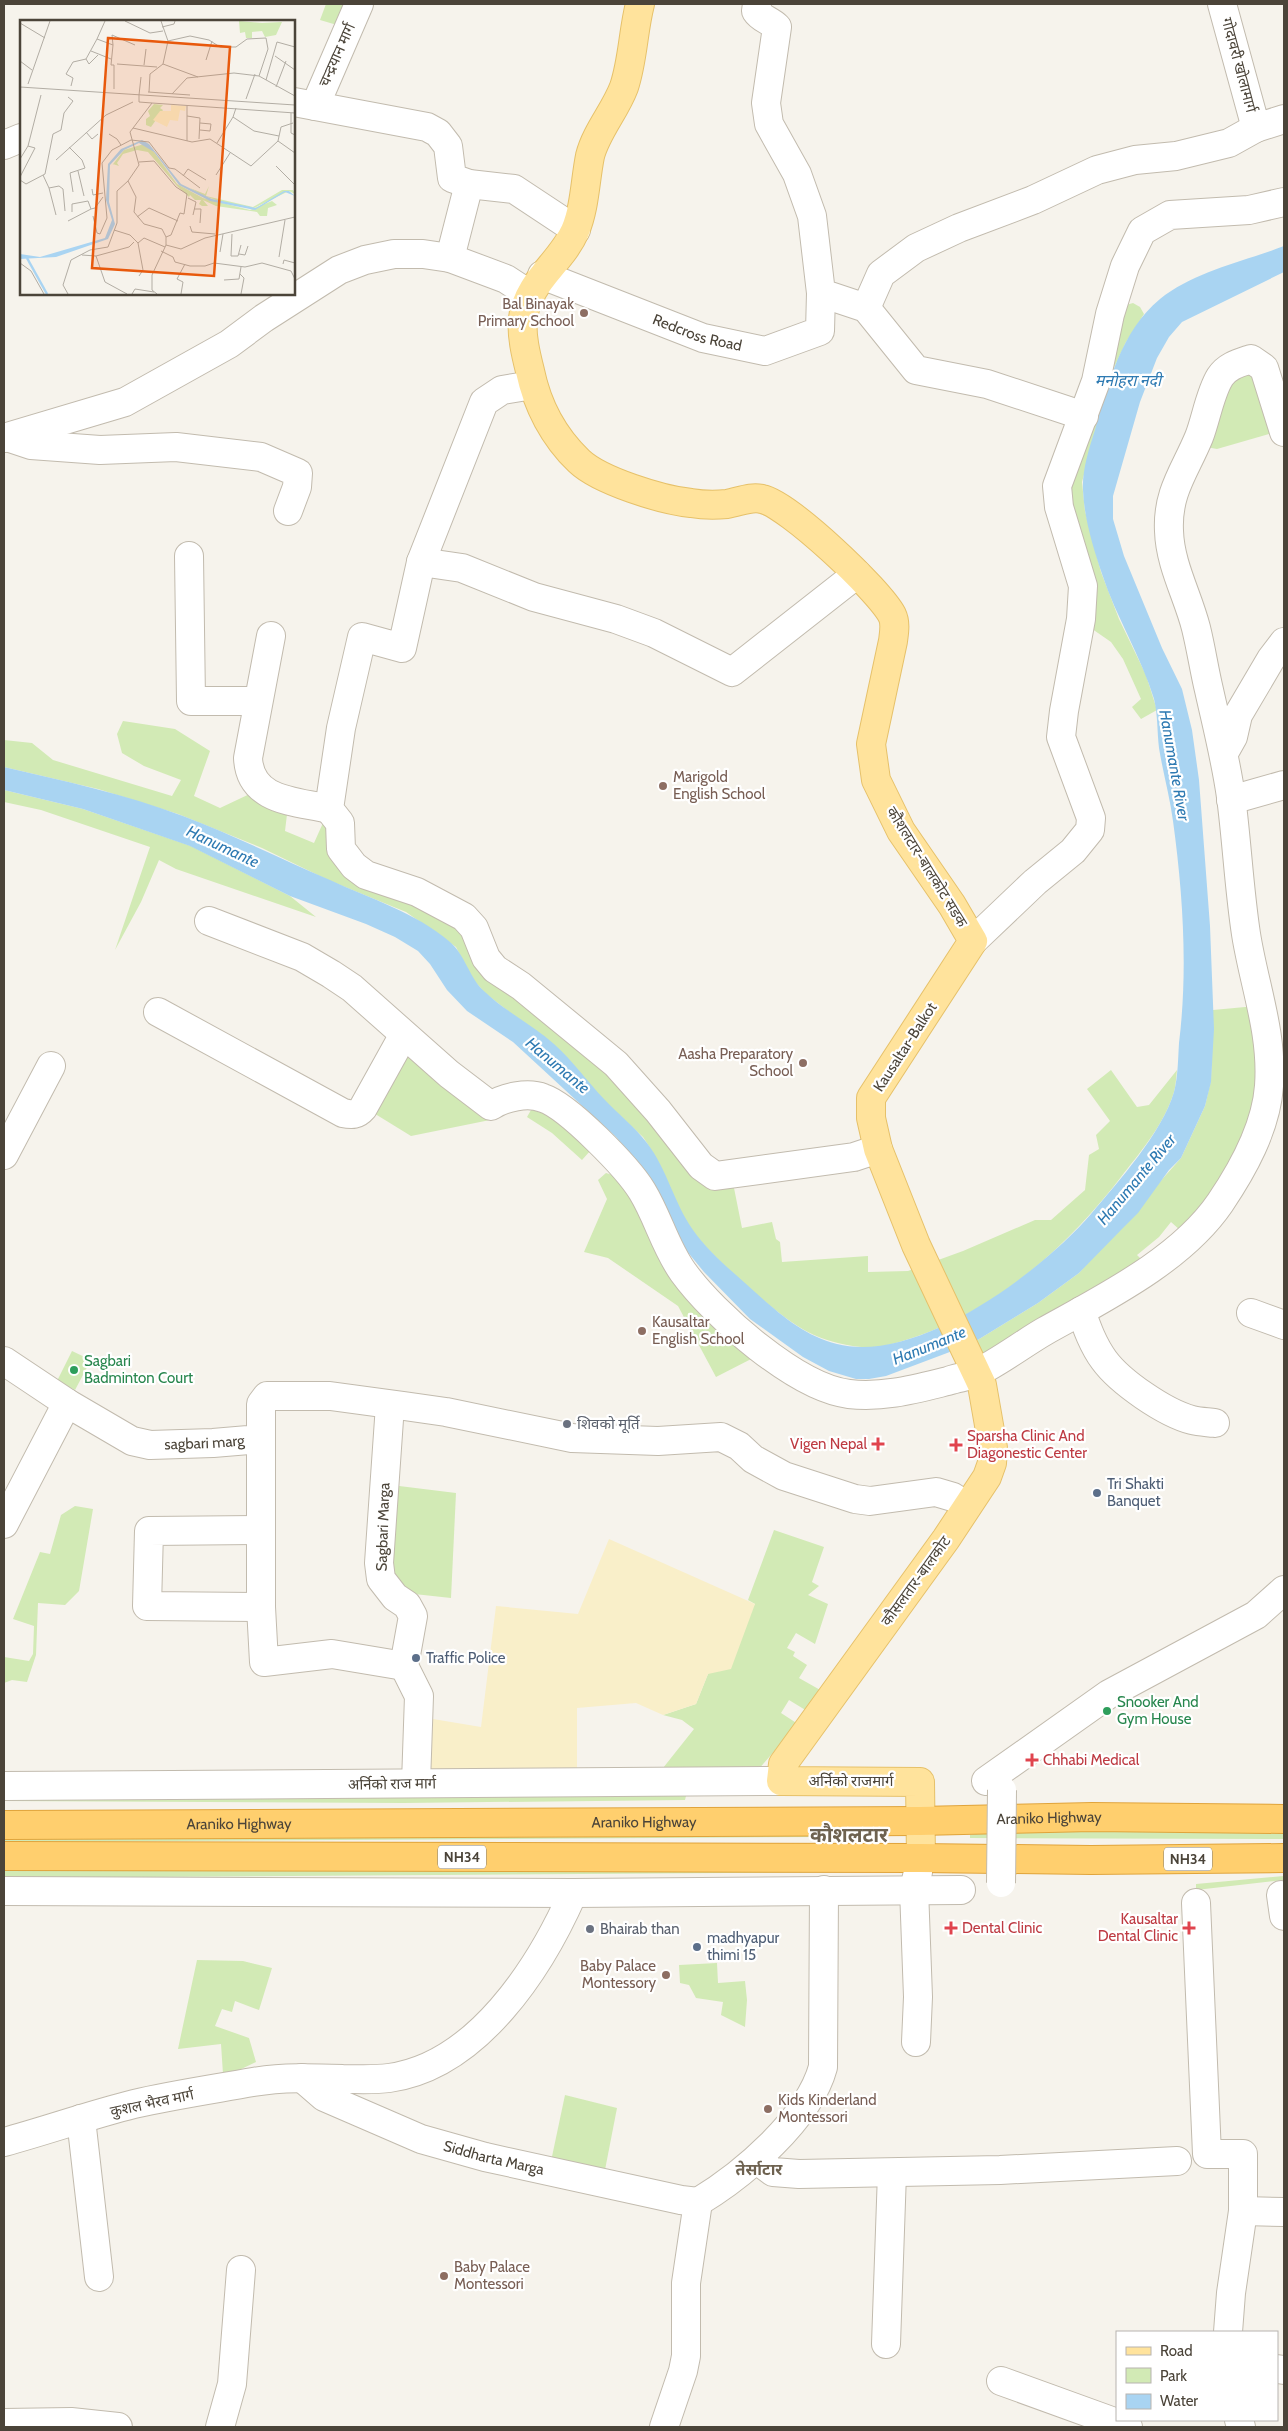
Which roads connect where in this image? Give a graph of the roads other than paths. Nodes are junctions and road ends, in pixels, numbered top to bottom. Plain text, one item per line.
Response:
1 (359, 4) edge
2 (640, 4) edge
3 (757, 4) edge
4 (1222, 4) edge
5 (304, 104) edge
6 (1284, 119) edge
7 (1256, 128) junction
8 (20, 138) edge
9 (4, 145) edge
10 (468, 184) junction
11 (1284, 202) edge
12 (576, 230) junction
13 (450, 258) junction
14 (536, 285) junction
15 (821, 293) junction
16 (866, 308) junction
17 (533, 385) junction
18 (1084, 416) junction
19 (1284, 432) edge
20 (6, 438) edge
21 (288, 512) dead end
22 (189, 556) dead end
23 (421, 562) junction
24 (857, 574) junction
25 (271, 636) dead end
26 (1284, 642) edge
27 (258, 701) junction
28 (1224, 753) junction
29 (1284, 785) edge
30 (1231, 800) junction
31 (329, 809) junction
32 (210, 921) dead end
33 (973, 941) junction
34 (158, 1012) dead end
35 (403, 1036) junction
36 (51, 1066) dead end
37 (878, 1149) junction
38 (4, 1155) edge
39 (1081, 1311) junction
40 (1251, 1313) dead end
41 (1284, 1325) edge
42 (4, 1361) edge
43 (973, 1368) junction
44 (67, 1403) junction
45 (390, 1405) junction
46 (1215, 1423) dead end
47 (261, 1439) junction
48 (967, 1506) junction
49 (4, 1524) edge
50 (260, 1530) junction
51 (1284, 1590) edge
52 (261, 1607) junction
53 (404, 1666) junction
54 (781, 1781) junction
55 (416, 1783) junction
56 (4, 1786) edge
57 (1284, 1820) edge
58 (920, 1821) junction
59 (4, 1825) edge
60 (4, 1856) edge
61 (921, 1858) junction
62 (1284, 1858) edge
63 (1001, 1883) dead end
64 (914, 1889) junction
65 (824, 1890) junction
66 (961, 1890) dead end
67 (4, 1891) edge
68 (573, 1893) junction
69 (1196, 1903) dead end
70 (916, 2042) dead end
71 (302, 2078) junction
72 (81, 2119) junction
73 (4, 2142) edge
74 (757, 2160) junction
75 (1177, 2161) dead end
76 (892, 2173) junction
77 (698, 2202) junction
78 (1243, 2211) junction
79 (1284, 2212) edge
80 (241, 2270) dead end
81 (99, 2277) dead end
82 (1228, 2331) edge
83 (886, 2344) dead end
84 (1001, 2381) dead end
85 (4, 2423) edge
86 (118, 2427) edge
87 (220, 2427) edge
88 (664, 2427) edge
89 (1128, 2427) edge

1 - 5 street, चन्द्र‌यान मार्ग
2 - 12 main road
3 - 15 street
4 - 7 street, गोदावरी खोलामार्ग
5 - 10 street
6 - 7 street, गोदावरी खोलामार्ग
7 - 16 street
8 - 9 street
10 - 12 street
10 - 13 street
11 - 18 street
12 - 14 main road
13 - 14 street
13 - 20 street
14 - 15 street, Redcross Road
14 - 17 main road, कौशलटार-बालकोट सडक
15 - 16 street
16 - 18 street
17 - 23 street
17 - 24 main road, कौशलटार-बालकोट सडक
18 - 33 street
19 - 28 street
20 - 21 street
22 - 27 street
23 - 24 street
23 - 31 street
24 - 33 main road, कौशलटार-बालकोट सडक
25 - 27 street
26 - 28 street
27 - 31 street
28 - 30 street
29 - 30 street
30 - 39 street
31 - 37 street
32 - 35 street
33 - 37 main road, Kausaltar-Balkot
34 - 35 street
35 - 43 street
36 - 38 street
37 - 43 main road, Kausaltar-Balkot
39 - 43 street
39 - 46 street
40 - 41 street
42 - 44 street, sagbari marg
43 - 48 main road, कौसलतार-बालकोट
44 - 47 street, sagbari marg
44 - 49 street
45 - 47 street, sagbari marg
45 - 48 street
45 - 53 street, Sagbari Marga
47 - 50 street
48 - 54 main road, कौसलतार-बालकोट
50 - 52 street
50 - 52 street
51 - 63 street, bridge
52 - 53 street
53 - 55 street
54 - 55 street, अर्निको राज मार्ग
54 - 58 main road, अर्निको राजमार्ग
55 - 56 street, अर्निको राज मार्ग
57 - 58 highway, Araniko Highway
58 - 59 highway, Araniko Highway
58 - 61 main road
60 - 61 highway, NH34
61 - 62 highway, NH34
61 - 64 street
64 - 65 street
64 - 66 street
64 - 70 street
65 - 68 street
65 - 74 street
67 - 68 street
68 - 71 street, कुशल‌ भैरव मार्ग
69 - 78 street
71 - 72 street, कुशल‌ भैरव मार्ग
71 - 77 street, Siddharta Marga
72 - 73 street, कुशल‌ भैरव मार्ग
72 - 81 street
74 - 76 street
74 - 77 street
75 - 76 street
76 - 83 street
77 - 88 street
78 - 79 street
78 - 82 street
80 - 87 street
84 - 89 street
85 - 86 street

